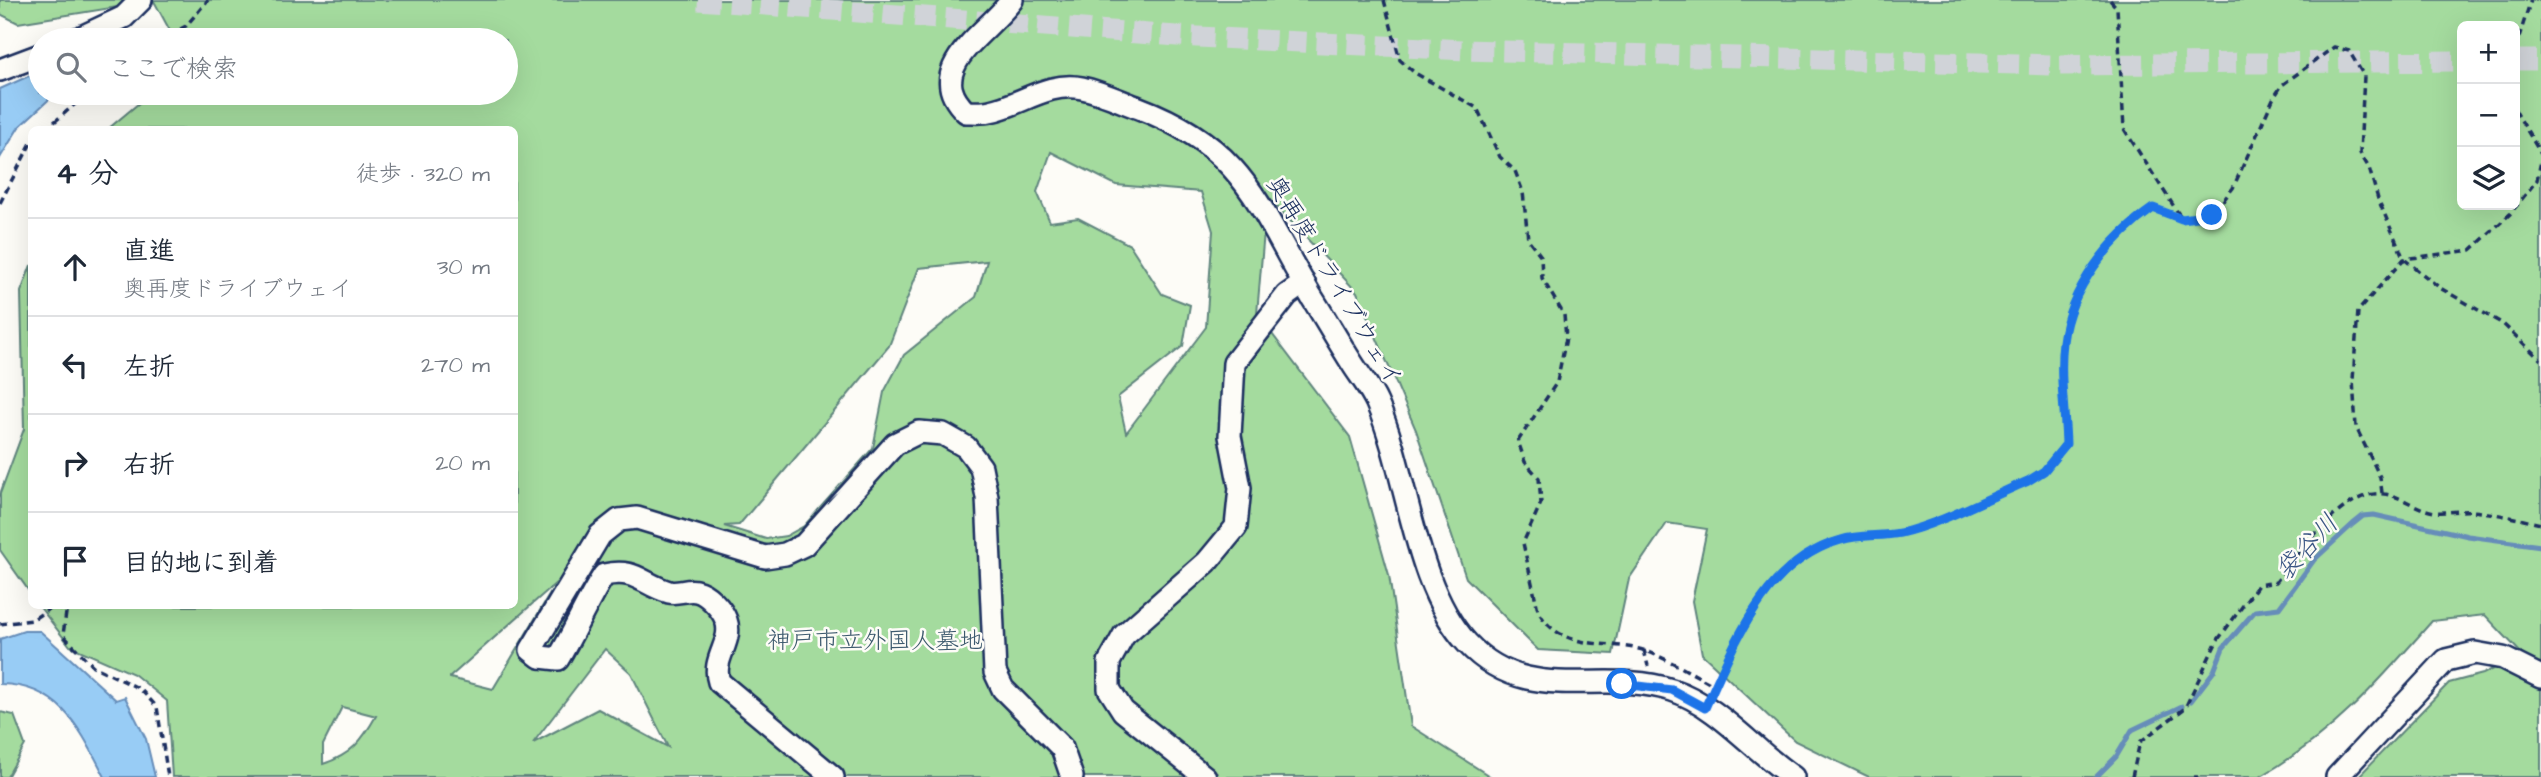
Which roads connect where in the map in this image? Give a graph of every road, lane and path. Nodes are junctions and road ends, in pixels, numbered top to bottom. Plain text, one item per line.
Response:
1 (141, 0) edge
2 (208, 0) edge
3 (1012, 0) edge
4 (1384, 0) edge
5 (2110, 0) edge
6 (2531, 0) edge
7 (101, 28) edge
8 (182, 28) edge
9 (2520, 34) edge
10 (28, 60) edge
11 (0, 70) edge
12 (74, 105) edge
13 (2520, 118) edge
14 (50, 126) edge
15 (28, 149) edge
16 (2541, 154) edge
17 (2541, 160) edge
18 (0, 203) edge
19 (2182, 219) junction
20 (2404, 259) junction
21 (1304, 283) junction
22 (2541, 360) edge
23 (2382, 493) junction
24 (2541, 524) edge
25 (50, 609) edge
26 (60, 609) edge
27 (0, 624) edge
28 (2541, 677) edge
29 (1715, 687) junction
30 (1705, 708) junction
31 (168, 777) edge
32 (833, 777) edge
33 (1072, 777) edge
34 (1205, 777) edge
35 (1793, 777) edge
36 (2132, 777) edge
37 (2337, 777) edge

1 - 7 street
2 - 8 path
3 - 21 street, 奥再度ドライブウェイ
4 - 29 path
5 - 19 path
6 - 9 path
10 - 11 street
12 - 14 path
13 - 16 path
15 - 18 path
17 - 20 path
19 - 20 path
19 - 29 path
20 - 22 path
20 - 23 path
21 - 30 street, 奥再度ドライブウェイ
21 - 34 street
23 - 24 path
23 - 36 path
25 - 27 path
26 - 31 path
28 - 37 street
29 - 30 path
30 - 35 street, 奥再度ドライブウェイ
32 - 33 street

